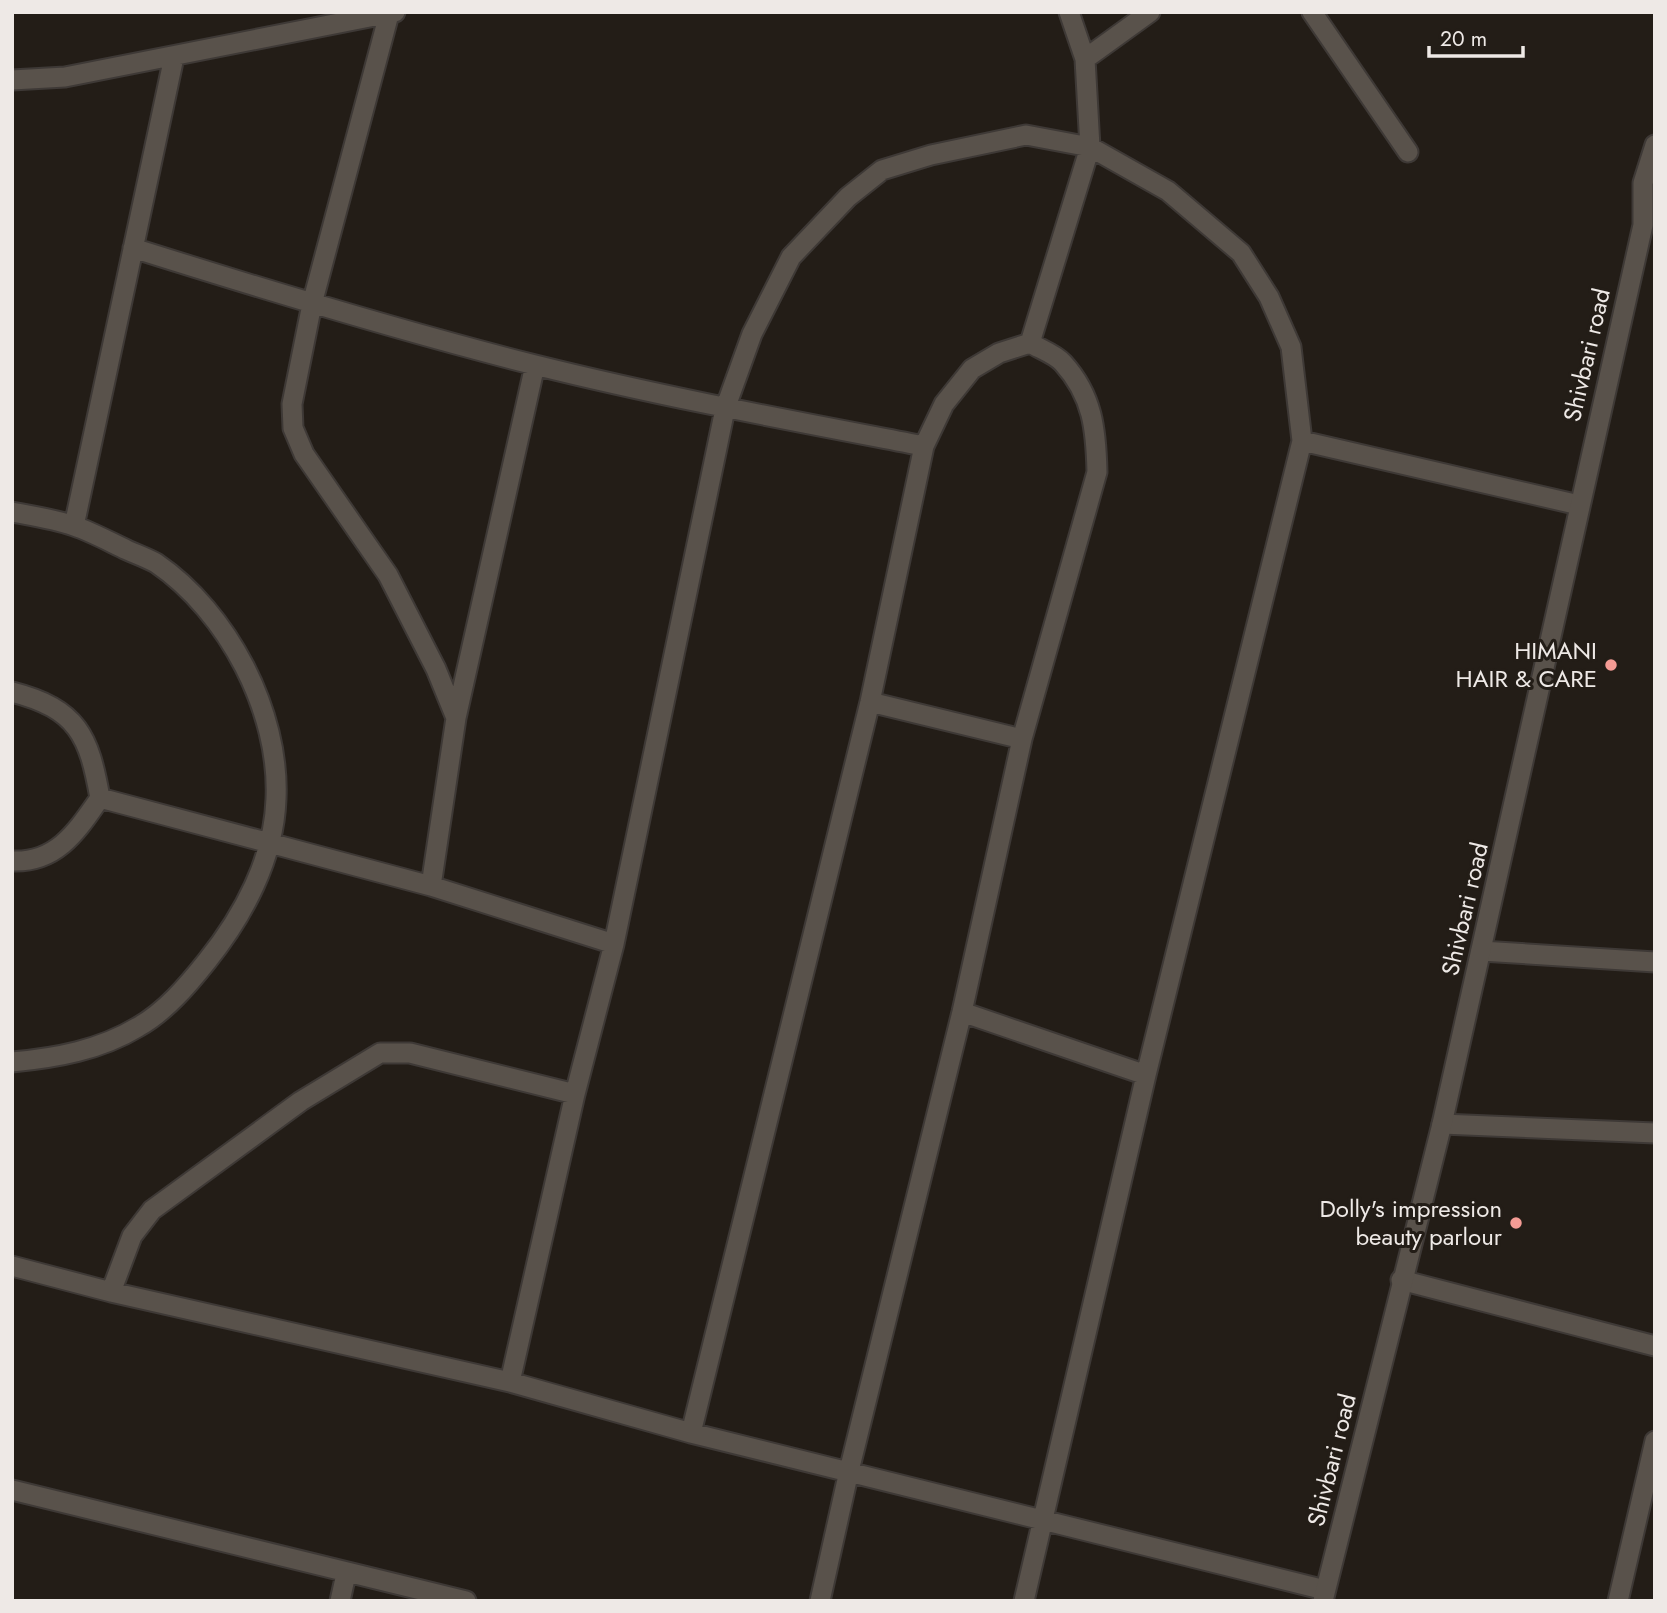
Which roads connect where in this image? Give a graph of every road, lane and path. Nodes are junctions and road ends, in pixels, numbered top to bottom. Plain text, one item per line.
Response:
1 (1069, 12) edge
2 (1150, 12) edge
3 (1312, 12) edge
4 (392, 13) edge
5 (174, 57) junction
6 (1085, 59) junction
7 (12, 80) edge
8 (1655, 145) edge
9 (1090, 147) junction
10 (1408, 152) dead end
11 (1655, 207) edge
12 (1643, 225) junction
13 (133, 248) junction
14 (312, 304) junction
15 (1030, 343) junction
16 (535, 365) junction
17 (725, 409) junction
18 (1303, 441) junction
19 (924, 446) junction
20 (1579, 505) junction
21 (12, 512) edge
22 (74, 526) junction
23 (12, 692) edge
24 (870, 702) junction
25 (456, 718) junction
26 (1022, 739) junction
27 (100, 798) junction
28 (269, 842) junction
29 (12, 861) edge
30 (431, 886) junction
31 (614, 944) junction
32 (1481, 951) junction
33 (1655, 962) edge
34 (962, 1012) junction
35 (12, 1062) edge
36 (1146, 1075) junction
37 (575, 1094) junction
38 (1442, 1124) junction
39 (1655, 1133) edge
40 (12, 1266) edge
41 (1401, 1280) junction
42 (111, 1292) junction
43 (1655, 1346) edge
44 (510, 1382) junction
45 (691, 1433) junction
46 (1655, 1441) edge
47 (849, 1471) junction
48 (12, 1490) edge
49 (1042, 1522) junction
50 (346, 1574) junction
51 (1324, 1596) edge
52 (340, 1601) edge
53 (466, 1601) edge
54 (820, 1601) edge
55 (1024, 1601) edge
56 (1618, 1601) edge

1 - 6 street
2 - 6 street
3 - 10 street
4 - 5 street
4 - 14 street
5 - 7 street
5 - 13 street
6 - 9 street
8 - 12 street
9 - 15 street
9 - 17 street
9 - 18 street
11 - 12 street
12 - 20 street, Shivbari road
13 - 14 street
13 - 22 street
14 - 16 street
14 - 25 street
15 - 19 street
15 - 26 street
16 - 17 street
16 - 25 street
17 - 19 street
17 - 31 street
18 - 20 street
18 - 36 street
19 - 24 street
20 - 32 street, Shivbari road
21 - 22 street
22 - 28 street
23 - 27 street
24 - 26 street
24 - 45 street
25 - 30 street
26 - 34 street
27 - 28 street
27 - 29 street
28 - 30 street
28 - 35 street
30 - 31 street
31 - 37 street
32 - 33 street
32 - 38 street, Shivbari road
34 - 36 street
34 - 47 street
36 - 49 street
37 - 42 street
37 - 44 street
38 - 39 street
38 - 41 street, Shivbari road
40 - 42 street
41 - 43 street
41 - 51 street, Shivbari road
42 - 44 street
44 - 45 street
45 - 47 street
46 - 56 street
47 - 49 street
47 - 54 street
48 - 50 street
49 - 51 street
49 - 55 street
50 - 52 street
50 - 53 street

